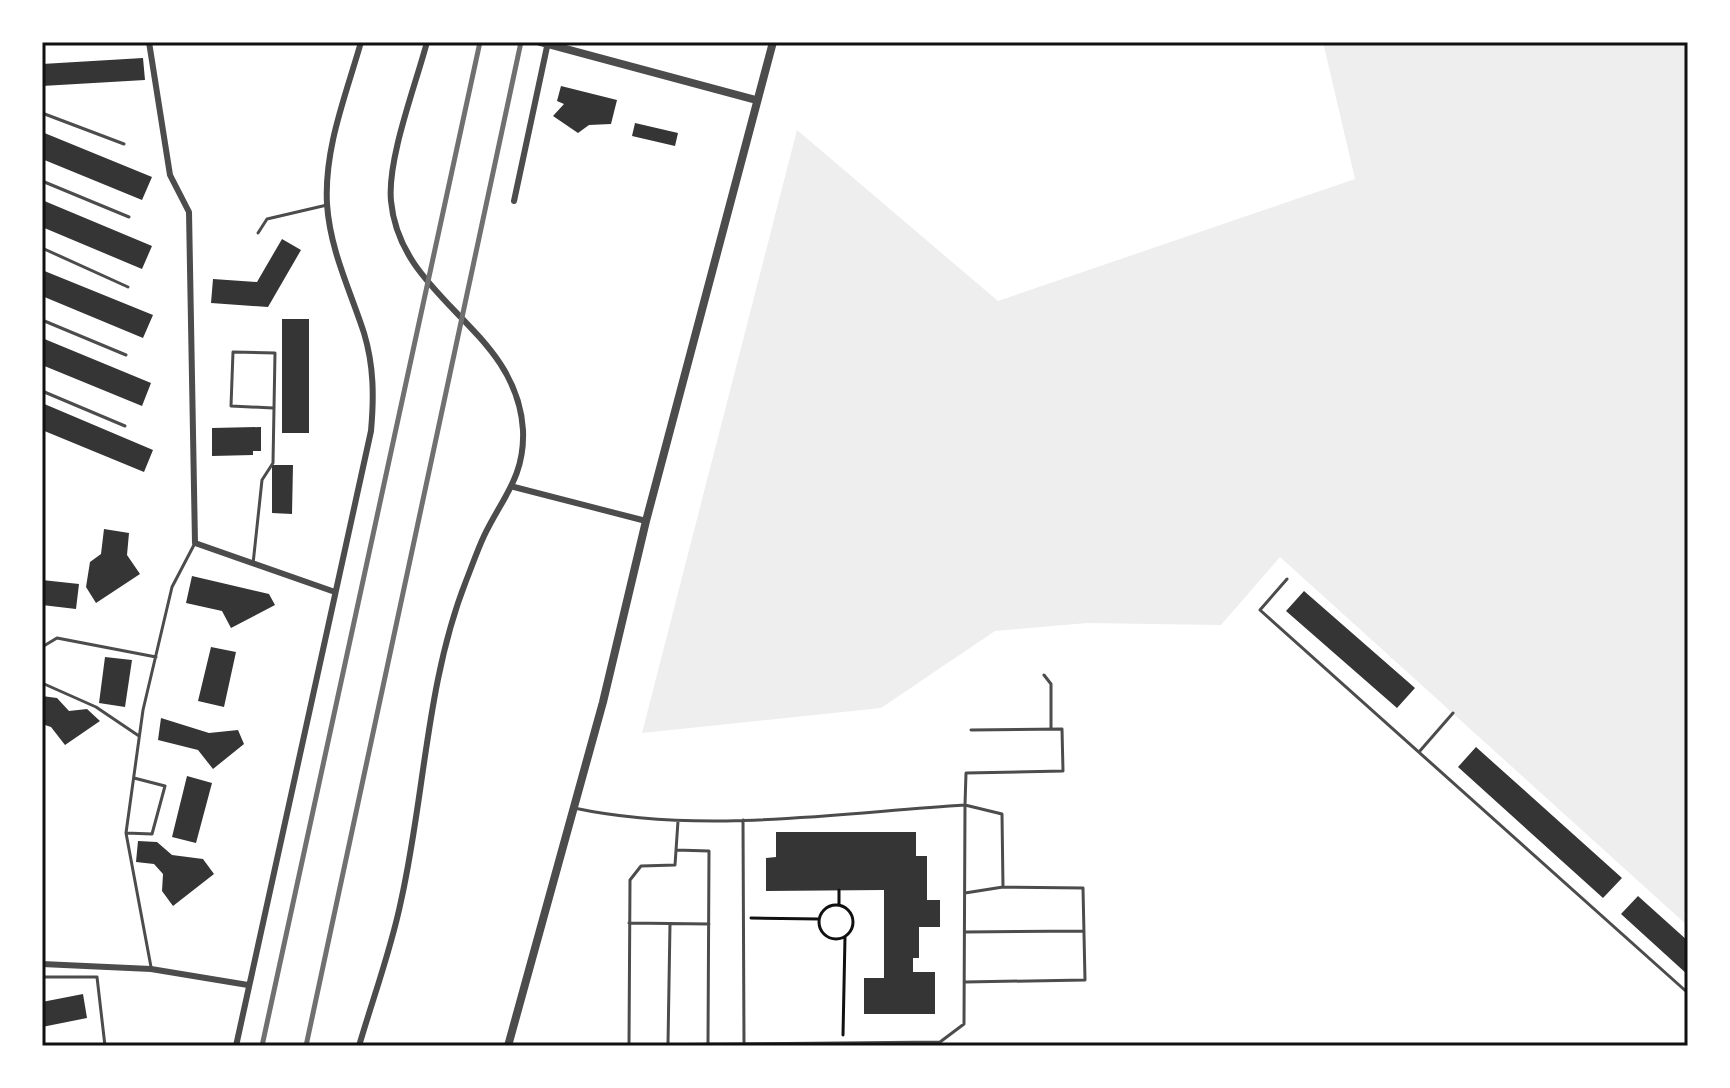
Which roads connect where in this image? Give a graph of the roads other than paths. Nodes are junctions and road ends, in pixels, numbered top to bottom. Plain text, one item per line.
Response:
1 (149, 42) edge
2 (361, 42) edge
3 (427, 42) edge
4 (540, 42) edge
5 (548, 42) edge
6 (773, 42) edge
7 (756, 100) junction
8 (42, 113) edge
9 (124, 144) dead end
10 (42, 181) edge
11 (514, 201) dead end
12 (327, 205) junction
13 (129, 217) dead end
14 (258, 233) dead end
15 (42, 248) edge
16 (128, 287) dead end
17 (42, 320) edge
18 (126, 355) dead end
19 (42, 391) edge
20 (273, 408) junction
21 (125, 426) dead end
22 (514, 487) junction
23 (646, 521) junction
24 (195, 543) junction
25 (253, 564) junction
26 (1287, 579) dead end
27 (335, 592) junction
28 (42, 647) edge
29 (156, 657) junction
30 (1044, 675) dead end
31 (42, 683) edge
32 (1453, 713) dead end
33 (1051, 729) junction
34 (971, 730) dead end
35 (139, 736) junction
36 (1419, 752) junction
37 (134, 778) junction
38 (965, 805) junction
39 (574, 808) junction
40 (743, 820) junction
41 (678, 821) junction
42 (126, 833) junction
43 (676, 850) junction
44 (1003, 887) junction
45 (965, 893) junction
46 (628, 923) junction
47 (670, 924) junction
48 (709, 924) junction
49 (1084, 931) junction
50 (965, 932) junction
51 (42, 964) edge
52 (151, 969) junction
53 (42, 977) edge
54 (965, 982) junction
55 (248, 985) junction
56 (1688, 993) edge
57 (668, 1044) edge
58 (708, 1044) edge
59 (744, 1044) junction
60 (865, 1044) edge
61 (105, 1046) edge
62 (236, 1046) edge
63 (359, 1046) edge
64 (508, 1046) edge

1 - 24 street
2 - 12 street
3 - 22 street
4 - 7 street
5 - 11 street
6 - 7 street
7 - 23 street
8 - 9 lane
10 - 13 lane
12 - 14 lane
12 - 27 street
15 - 16 lane
17 - 18 lane
19 - 21 lane
20 - 20 lane
20 - 25 lane
22 - 23 street
22 - 63 street
23 - 39 street
24 - 25 street
24 - 29 lane
25 - 27 street
26 - 36 lane
27 - 55 street
28 - 29 lane
29 - 35 lane
30 - 33 lane
31 - 35 lane
32 - 36 lane
33 - 34 lane
33 - 38 lane
35 - 37 lane
36 - 56 lane
37 - 42 lane
37 - 42 lane
38 - 40 lane
38 - 44 lane
38 - 45 lane
39 - 41 lane
39 - 64 street
40 - 41 lane
40 - 59 lane
41 - 43 lane
42 - 52 lane
43 - 46 lane
43 - 48 lane
44 - 45 lane
44 - 49 lane
45 - 50 lane
46 - 47 lane
46 - 57 lane
47 - 48 lane
47 - 57 lane
48 - 58 lane
49 - 50 lane
49 - 54 lane
50 - 54 lane
51 - 52 street
52 - 55 street
53 - 61 lane
54 - 60 lane
55 - 62 street
57 - 58 lane
58 - 59 lane
59 - 60 lane

